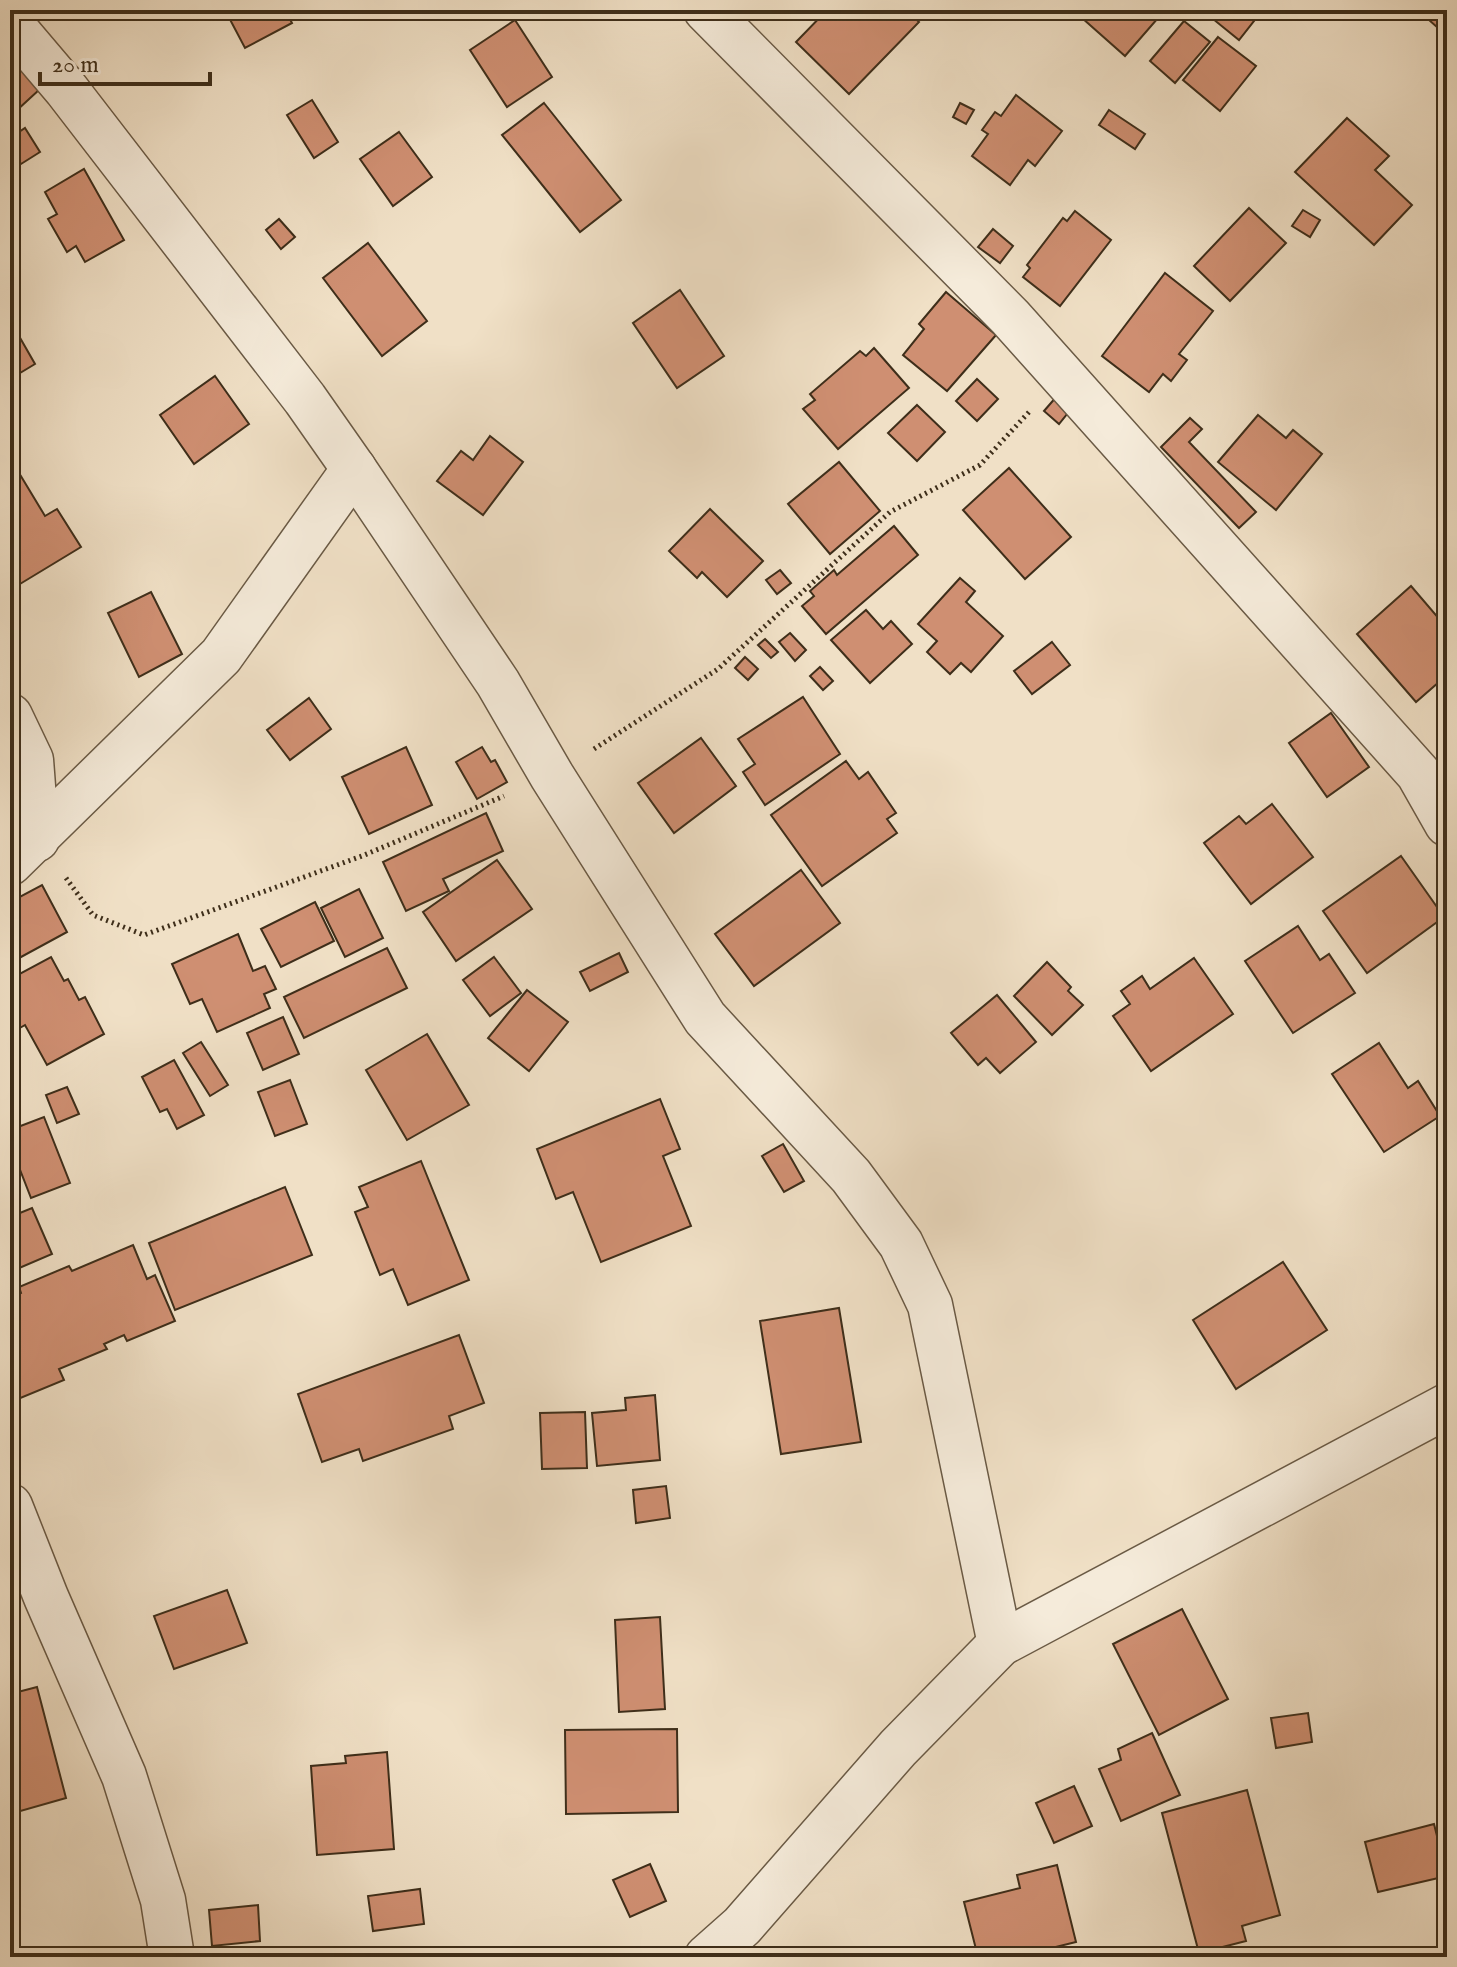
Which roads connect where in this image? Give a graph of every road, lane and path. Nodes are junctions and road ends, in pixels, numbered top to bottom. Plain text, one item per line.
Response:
1 (706, 10) edge
2 (10, 23) edge
3 (354, 469) junction
4 (10, 716) edge
5 (1447, 824) edge
6 (24, 851) edge
7 (1447, 1406) edge
8 (10, 1506) edge
9 (1000, 1644) junction
10 (172, 1957) edge
11 (707, 1957) edge

1 - 5 street
2 - 3 street
3 - 6 street
3 - 9 street
4 - 6 street
7 - 9 street
8 - 10 street
9 - 11 street

